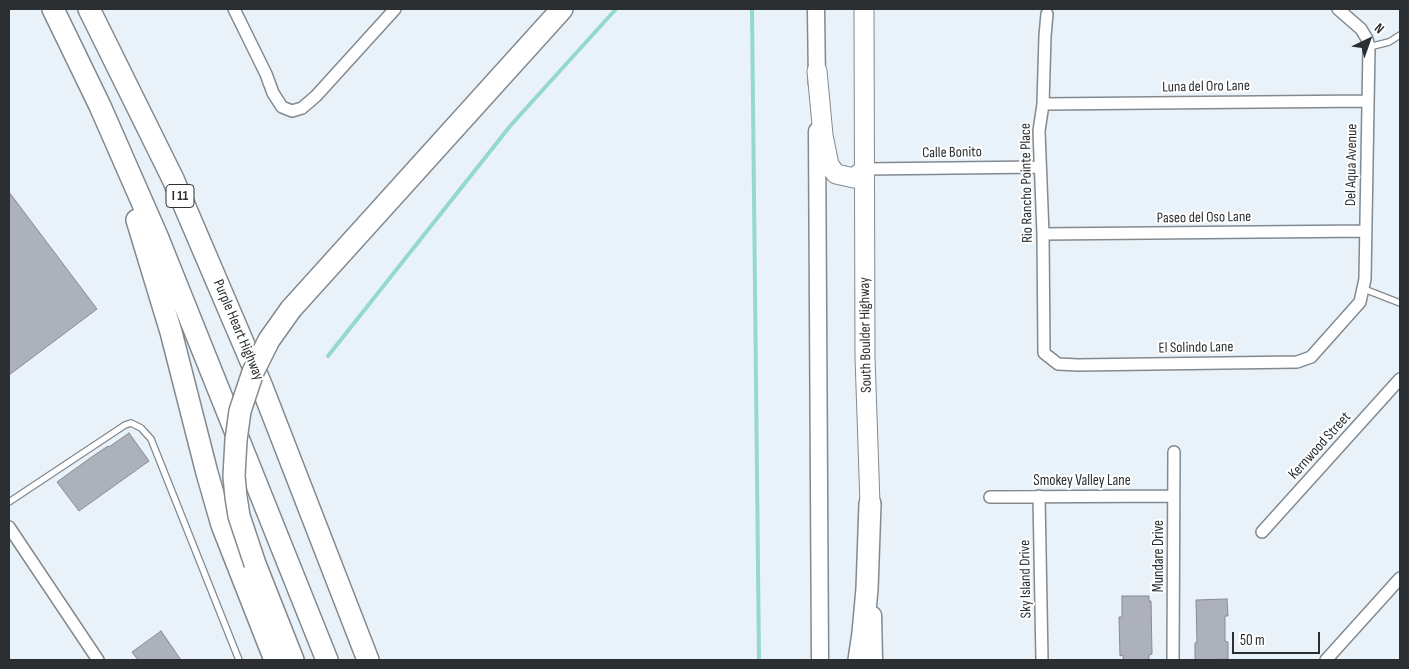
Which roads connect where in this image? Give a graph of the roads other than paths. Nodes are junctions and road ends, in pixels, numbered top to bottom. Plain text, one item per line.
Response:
1 (53, 9) edge
2 (89, 9) edge
3 (234, 9) edge
4 (562, 9) edge
5 (816, 9) edge
6 (864, 9) edge
7 (1338, 9) edge
8 (389, 11) edge
9 (1047, 14) dead end
10 (1400, 35) edge
11 (1369, 47) junction
12 (817, 71) junction
13 (1368, 100) junction
14 (1044, 104) junction
15 (1040, 167) junction
16 (865, 169) junction
17 (1366, 231) junction
18 (1043, 234) junction
19 (1364, 289) junction
20 (1400, 303) edge
21 (1339, 326) joint
22 (1044, 353) joint
23 (1400, 379) edge
24 (262, 387) junction
25 (1174, 452) dead end
26 (1039, 496) junction
27 (1174, 496) junction
28 (990, 497) dead end
29 (9, 502) edge
30 (870, 504) junction
31 (9, 527) edge
32 (1262, 532) dead end
33 (1400, 578) edge
34 (98, 660) edge
35 (239, 660) edge
36 (275, 660) edge
37 (293, 660) edge
38 (326, 660) edge
39 (368, 660) edge
40 (380, 660) edge
41 (820, 660) edge
42 (859, 660) edge
43 (874, 660) edge
44 (1042, 660) edge
45 (1173, 660) edge
46 (1326, 660) edge

1 - 36 highway
1 - 38 highway, I 11
2 - 24 highway, Purple Heart Highway / I 11
3 - 8 street
4 - 37 highway, bridge
5 - 12 main road
6 - 16 main road, South Boulder Highway
7 - 11 street
9 - 14 street, Rio Rancho Pointe Place
10 - 11 lane
11 - 13 street, Del Aqua Avenue
12 - 16 main road
12 - 41 main road
13 - 14 street, Luna del Oro Lane
13 - 17 street, Del Aqua Avenue
14 - 15 street, Rio Rancho Pointe Place
15 - 16 street, Calle Bonito
15 - 18 street, Rio Rancho Pointe Place
16 - 30 main road, South Boulder Highway
17 - 18 street, Paseo del Oso Lane
17 - 19 street, Del Aqua Avenue
18 - 22 street, Rio Rancho Pointe Place
19 - 20 lane
19 - 21 street, Del Aqua Avenue
21 - 22 street, El Solindo Lane
23 - 32 street, Kernwood Street
24 - 39 highway, Purple Heart Highway / I 11
24 - 40 highway
25 - 27 street, Mundare Drive
26 - 27 street, Smokey Valley Lane
26 - 28 street, Smokey Valley Lane
26 - 44 street, Sky Island Drive
27 - 45 street, Mundare Drive
29 - 35 lane
30 - 42 highway
30 - 43 main road, South Boulder Highway
31 - 34 street
33 - 46 street

